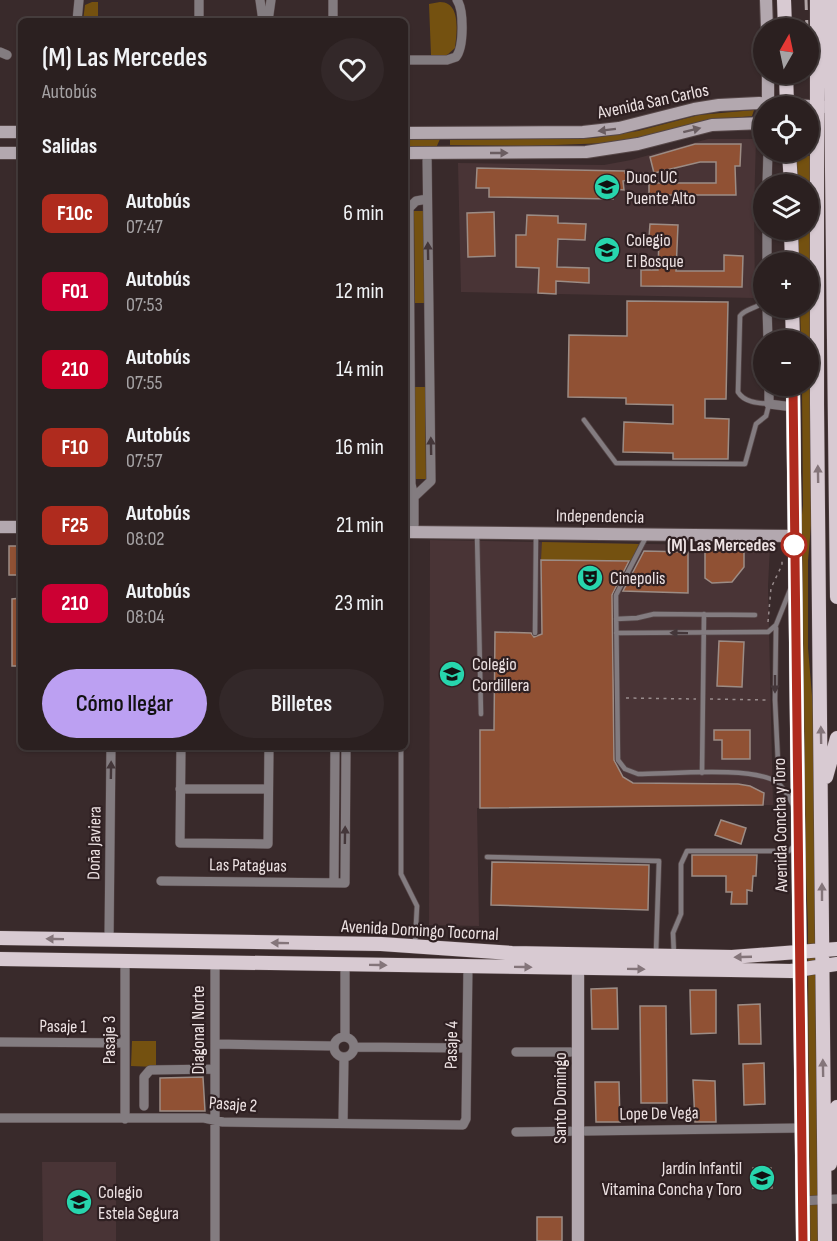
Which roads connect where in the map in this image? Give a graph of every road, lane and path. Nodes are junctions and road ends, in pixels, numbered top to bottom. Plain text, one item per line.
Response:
1 (79, 0) edge
2 (199, 0) edge
3 (260, 0) edge
4 (271, 0) edge
5 (333, 0) edge
6 (457, 0) edge
7 (766, 0) edge
8 (784, 0) edge
9 (817, 0) edge
10 (830, 0) edge
11 (77, 18) edge
12 (199, 18) edge
13 (262, 18) edge
14 (268, 18) edge
15 (333, 18) edge
16 (767, 18) edge
17 (785, 18) edge
18 (408, 60) edge
19 (753, 104) edge
20 (828, 107) edge
21 (753, 123) edge
22 (819, 126) edge
23 (834, 127) edge
24 (0, 132) edge
25 (18, 132) edge
26 (408, 133) edge
27 (454, 133) junction
28 (0, 153) edge
29 (18, 153) edge
30 (408, 153) edge
31 (427, 153) junction
32 (441, 153) junction
33 (814, 162) edge
34 (427, 199) junction
35 (835, 272) edge
36 (753, 308) edge
37 (833, 342) junction
38 (769, 396) edge
39 (793, 396) edge
40 (769, 404) junction
41 (817, 404) junction
42 (793, 407) junction
43 (584, 420) dead end
44 (836, 436) edge
45 (414, 497) junction
46 (836, 520) edge
47 (0, 526) edge
48 (18, 527) edge
49 (410, 532) edge
50 (819, 532) junction
51 (477, 533) junction
52 (536, 534) junction
53 (647, 535) junction
54 (794, 536) junction
55 (795, 579) junction
56 (837, 589) edge
57 (819, 592) junction
58 (837, 597) edge
59 (704, 614) junction
60 (755, 615) dead end
61 (616, 619) junction
62 (776, 625) junction
63 (535, 633) dead end
64 (616, 633) junction
65 (704, 634) junction
66 (481, 714) dead end
67 (837, 738) edge
68 (111, 750) edge
69 (181, 750) edge
70 (269, 750) edge
71 (335, 750) edge
72 (346, 750) edge
73 (401, 750) edge
74 (702, 773) junction
75 (778, 783) junction
76 (180, 789) junction
77 (268, 789) junction
78 (822, 793) junction
79 (797, 813) junction
80 (798, 842) junction
81 (487, 857) dead end
82 (161, 881) dead end
83 (334, 882) junction
84 (0, 938) edge
85 (109, 940) junction
86 (162, 941) junction
87 (180, 941) junction
88 (304, 943) junction
89 (417, 946) junction
90 (837, 949) edge
91 (822, 950) junction
92 (801, 952) junction
93 (656, 956) junction
94 (674, 956) junction
95 (0, 959) edge
96 (125, 961) junction
97 (161, 961) junction
98 (578, 961) junction
99 (180, 962) junction
100 (215, 962) junction
101 (304, 964) junction
102 (345, 964) junction
103 (837, 964) edge
104 (418, 965) junction
105 (468, 966) junction
106 (822, 968) junction
107 (801, 970) junction
108 (345, 1036) junction
109 (0, 1042) edge
110 (125, 1043) junction
111 (215, 1044) junction
112 (334, 1046) junction
113 (355, 1047) junction
114 (467, 1048) junction
115 (516, 1052) dead end
116 (578, 1052) junction
117 (344, 1057) junction
118 (215, 1069) junction
119 (144, 1106) dead end
120 (837, 1107) edge
121 (0, 1118) edge
122 (126, 1119) junction
123 (215, 1120) junction
124 (343, 1123) junction
125 (465, 1124) joint
126 (801, 1128) junction
127 (578, 1131) junction
128 (516, 1132) dead end
129 (829, 1195) edge
130 (802, 1201) junction
131 (215, 1241) edge
132 (578, 1241) edge
133 (803, 1241) edge
134 (825, 1241) edge

1 - 11 street
2 - 12 street
3 - 13 street
4 - 14 street
5 - 15 street
6 - 18 street
7 - 16 main road
8 - 17 main road
9 - 20 main road
10 - 20 main road
19 -> 27 main road, Avenida San Carlos
20 - 23 main road
32 -> 21 main road, Avenida San Carlos
22 - 23 main road
23 - 35 main road
24 - 25 main road
26 - 27 main road, Avenida San Carlos
27 - 32 main road
28 - 29 main road
30 - 31 main road, Avenida San Carlos
31 - 32 main road, Avenida San Carlos
31 - 34 street
33 - 41 main road
45 -> 34 street
34 - 45 street
35 - 37 main road
36 - 40 lane
37 - 41 main road
37 - 44 main road
38 - 40 street
39 - 42 main road, Avenida Concha y Toro
40 - 42 street
40 - 43 lane
50 -> 41 main road
42 - 54 main road, Avenida Concha y Toro
44 - 46 main road
45 - 49 street
46 - 50 main road
46 - 56 main road
47 - 48 main road
49 - 51 main road, Independencia
50 - 54 main road
50 - 57 main road
51 - 52 main road, Independencia
51 - 66 lane
52 - 53 main road, Independencia
52 - 63 lane
53 - 54 main road, Independencia
53 - 61 lane
54 - 55 main road, Avenida Concha y Toro
55 - 57 main road
55 - 62 lane
55 - 79 main road, Avenida Concha y Toro
56 - 58 main road
78 -> 57 main road
59 - 60 lane
59 - 61 lane
59 - 65 lane
61 - 64 lane
62 - 65 lane
62 -> 75 lane, Avenida Concha y Toro
65 -> 64 lane
64 - 74 lane
65 - 74 lane
67 - 78 main road
85 -> 68 street, Doña Javiera
69 - 76 street
70 - 77 street
71 - 83 street
83 -> 72 street
73 - 89 lane
74 - 75 lane
75 - 79 lane
76 - 77 street
76 - 77 street
91 -> 78 main road
79 - 80 main road, Avenida Concha y Toro
80 - 92 main road, Avenida Concha y Toro
80 - 94 lane
81 - 93 lane
82 - 83 street, Las Pataguas
85 -> 84 main road, Avenida Domingo Tocornal
85 - 86 main road, Avenida Domingo Tocornal
86 - 87 main road, Avenida Domingo Tocornal
86 - 97 main road
88 -> 87 main road, Avenida Domingo Tocornal
87 - 99 main road
88 - 89 main road, Avenida Domingo Tocornal
88 - 101 main road
89 - 98 main road, Avenida Domingo Tocornal
89 - 104 main road
90 - 91 main road, Avenida Domingo Tocornal
91 - 92 main road, Avenida Domingo Tocornal
91 - 106 main road
92 -> 94 main road, Avenida Domingo Tocornal
92 - 107 main road, Avenida Concha y Toro
93 - 94 main road, Avenida Domingo Tocornal
93 - 98 main road, Avenida Domingo Tocornal
95 - 96 main road, Avenida Domingo Tocornal
96 - 97 main road, Avenida Domingo Tocornal
96 - 110 street, Pasaje 3
97 - 99 main road, Avenida Domingo Tocornal
105 -> 98 main road, Avenida Domingo Tocornal
98 -> 107 main road, Avenida Domingo Tocornal
98 - 116 main road, Santo Domingo
99 - 100 main road, Avenida Domingo Tocornal
100 - 101 main road, Avenida Domingo Tocornal
100 - 111 street, Diagonal Norte
101 - 102 main road, Avenida Domingo Tocornal
102 -> 104 main road, Avenida Domingo Tocornal
102 - 108 street
103 - 106 main road, Avenida Domingo Tocornal
104 - 105 main road, Avenida Domingo Tocornal
105 - 114 street, Pasaje 4
106 - 107 main road, Avenida Domingo Tocornal
129 -> 106 main road
107 - 126 main road, Avenida Concha y Toro
108 - 112 street
108 - 113 street
109 - 110 street, Pasaje 1
110 - 122 street, Pasaje 3
111 - 112 street
111 - 118 street, Diagonal Norte
112 - 117 street
113 - 114 street
113 - 117 street
114 - 125 street, Pasaje 4
115 - 116 street
116 - 127 main road, Santo Domingo
117 - 124 street
118 - 119 street
118 - 123 street, Diagonal Norte
120 - 129 main road
121 - 122 street, Pasaje 2
122 - 123 street, Pasaje 2
123 - 124 street, Pasaje 2
123 - 131 street, Diagonal Norte
124 - 125 street, Pasaje 2
126 - 127 street, Lope De Vega
126 - 130 main road, Avenida Concha y Toro
127 - 128 street, Lope De Vega
127 - 132 main road, Santo Domingo
129 - 130 street
129 - 134 main road
130 - 133 main road, Avenida Concha y Toro

